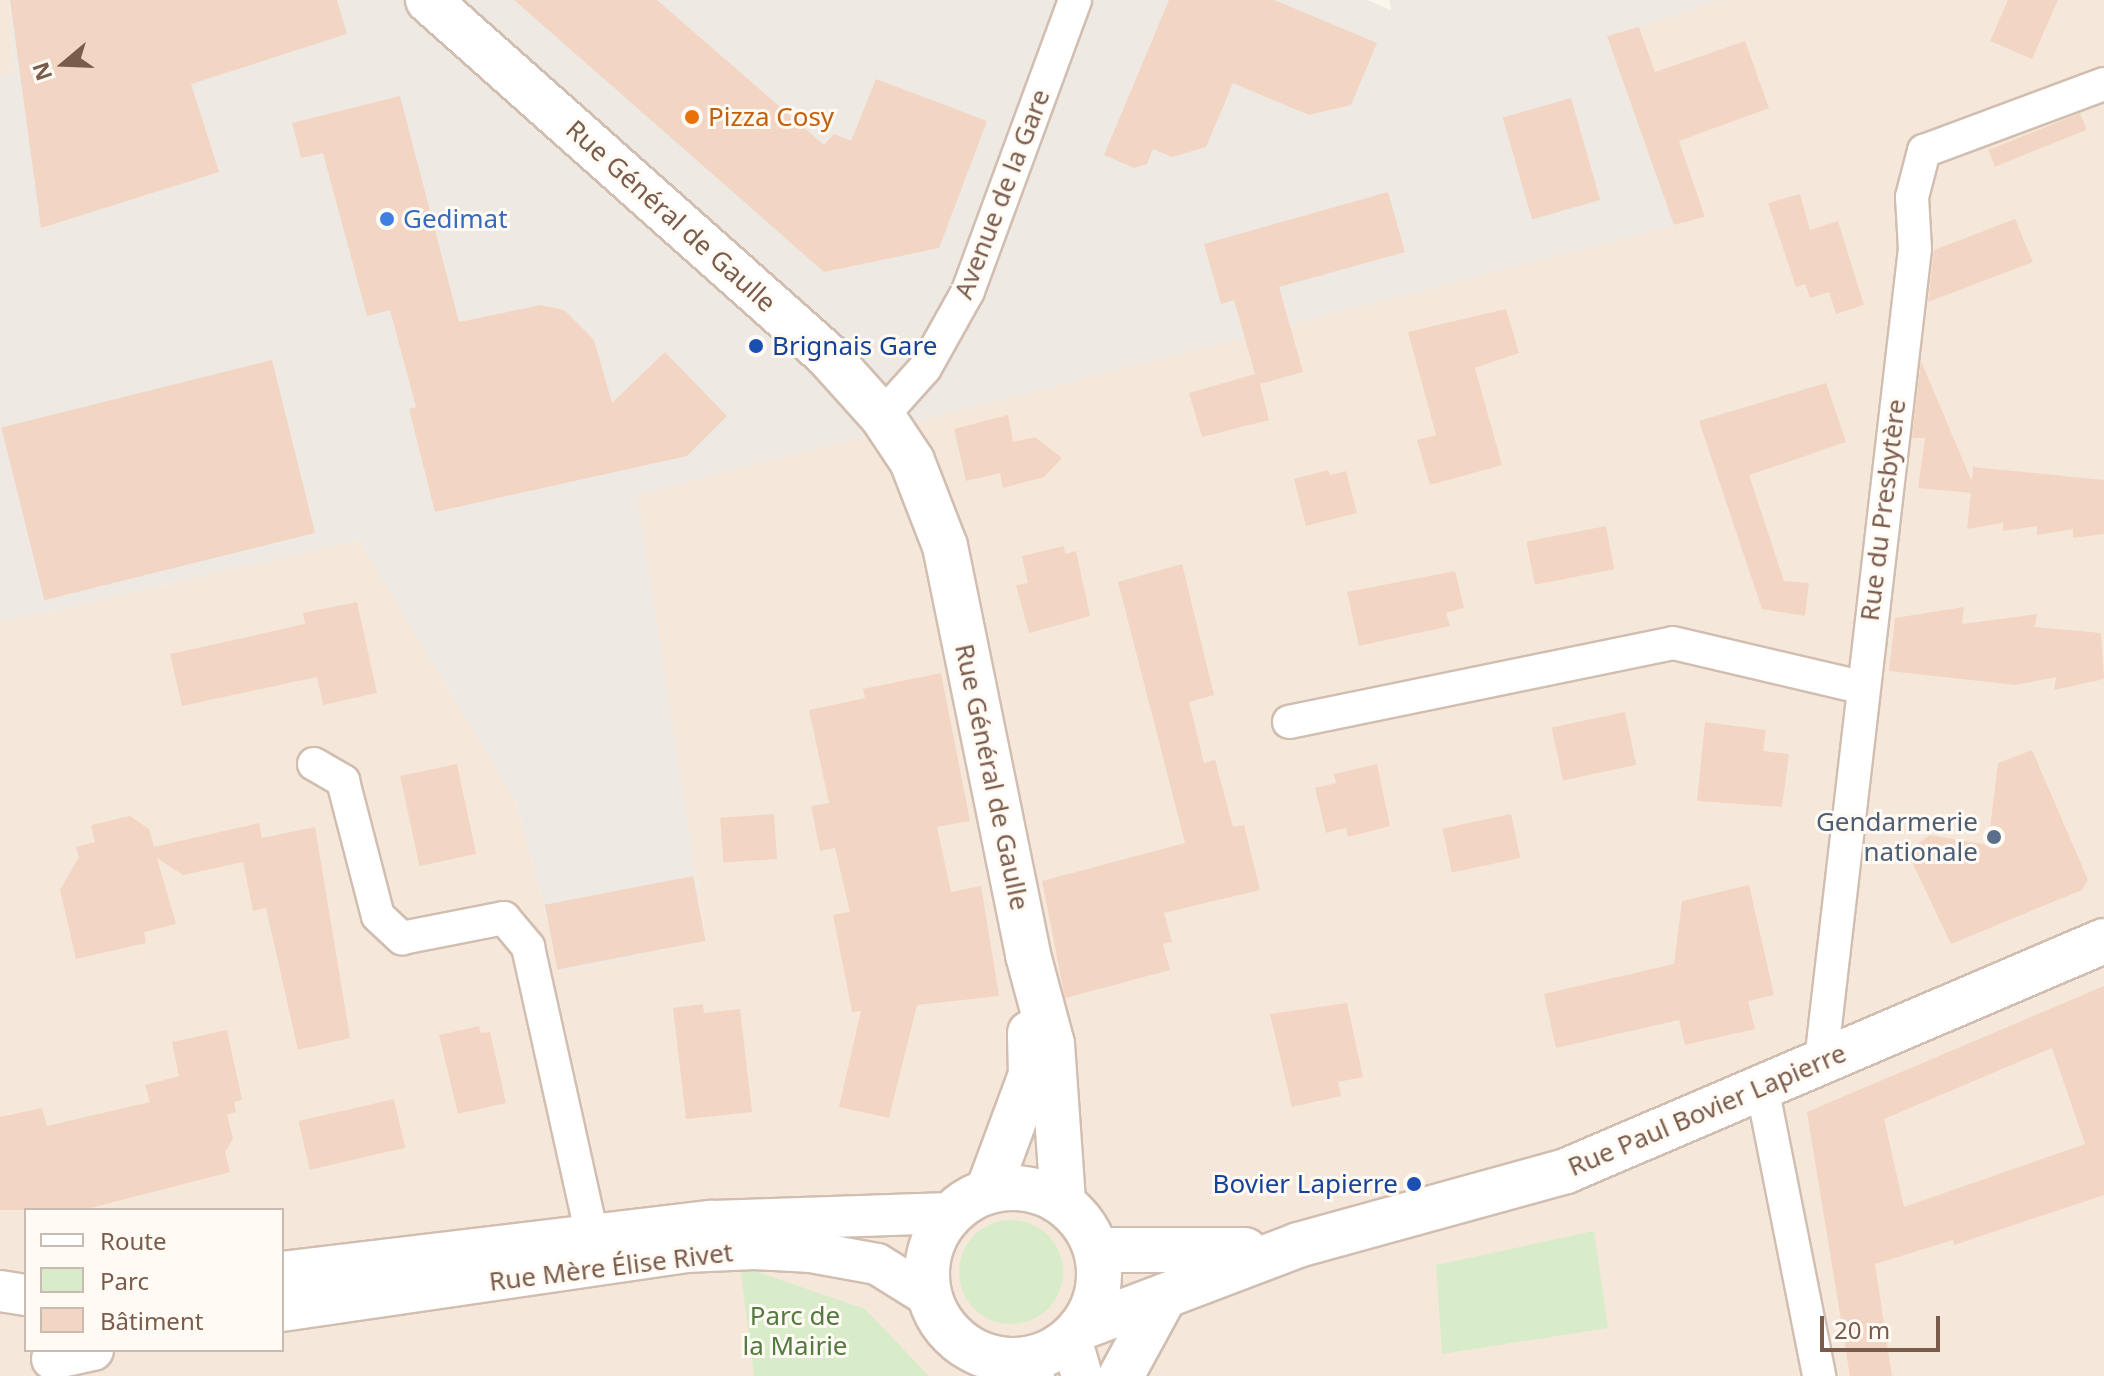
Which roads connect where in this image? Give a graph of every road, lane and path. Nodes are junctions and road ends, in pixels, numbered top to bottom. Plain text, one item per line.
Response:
1 (428, 0) edge
2 (1075, 0) edge
3 (2104, 84) edge
4 (882, 416) junction
5 (1861, 687) junction
6 (1289, 722) dead end
7 (314, 764) dead end
8 (2104, 941) edge
9 (1028, 955) junction
10 (1821, 1061) junction
11 (1762, 1087) junction
12 (970, 1202) junction
13 (1063, 1203) junction
14 (591, 1231) junction
15 (1298, 1245) junction
16 (1096, 1250) junction
17 (284, 1272) edge
18 (930, 1297) junction
19 (1163, 1299) junction
20 (284, 1311) edge
21 (1078, 1347) edge
22 (86, 1352) edge
23 (49, 1362) edge
24 (1027, 1368) edge
25 (1121, 1376) edge
26 (1819, 1376) edge

1 - 4 main road, Rue Général de Gaulle
2 - 4 street, Avenue de la Gare
3 - 5 street, Rue du Presbytère
4 - 9 main road, Rue Général de Gaulle
5 - 6 street
5 - 10 street, Rue du Presbytère
7 - 14 street, Rue Mère Élise Rivet
8 - 10 main road, Rue Paul Bovier Lapierre
9 - 12 main road, Rue Général de Gaulle
9 - 13 main road, Rue Général de Gaulle
10 - 11 main road, Rue Paul Bovier Lapierre
11 - 15 main road, Rue Paul Bovier Lapierre
11 - 26 street
12 - 13 main road
12 - 14 street, Rue Mère Élise Rivet
12 - 18 main road
13 - 16 main road
14 - 17 street, Rue Mère Élise Rivet
15 - 16 main road
15 - 19 main road
16 - 21 main road
18 - 20 street, Rue Mère Élise Rivet
18 - 24 main road
19 - 21 main road
19 - 25 main road
21 - 24 main road
22 - 23 street

